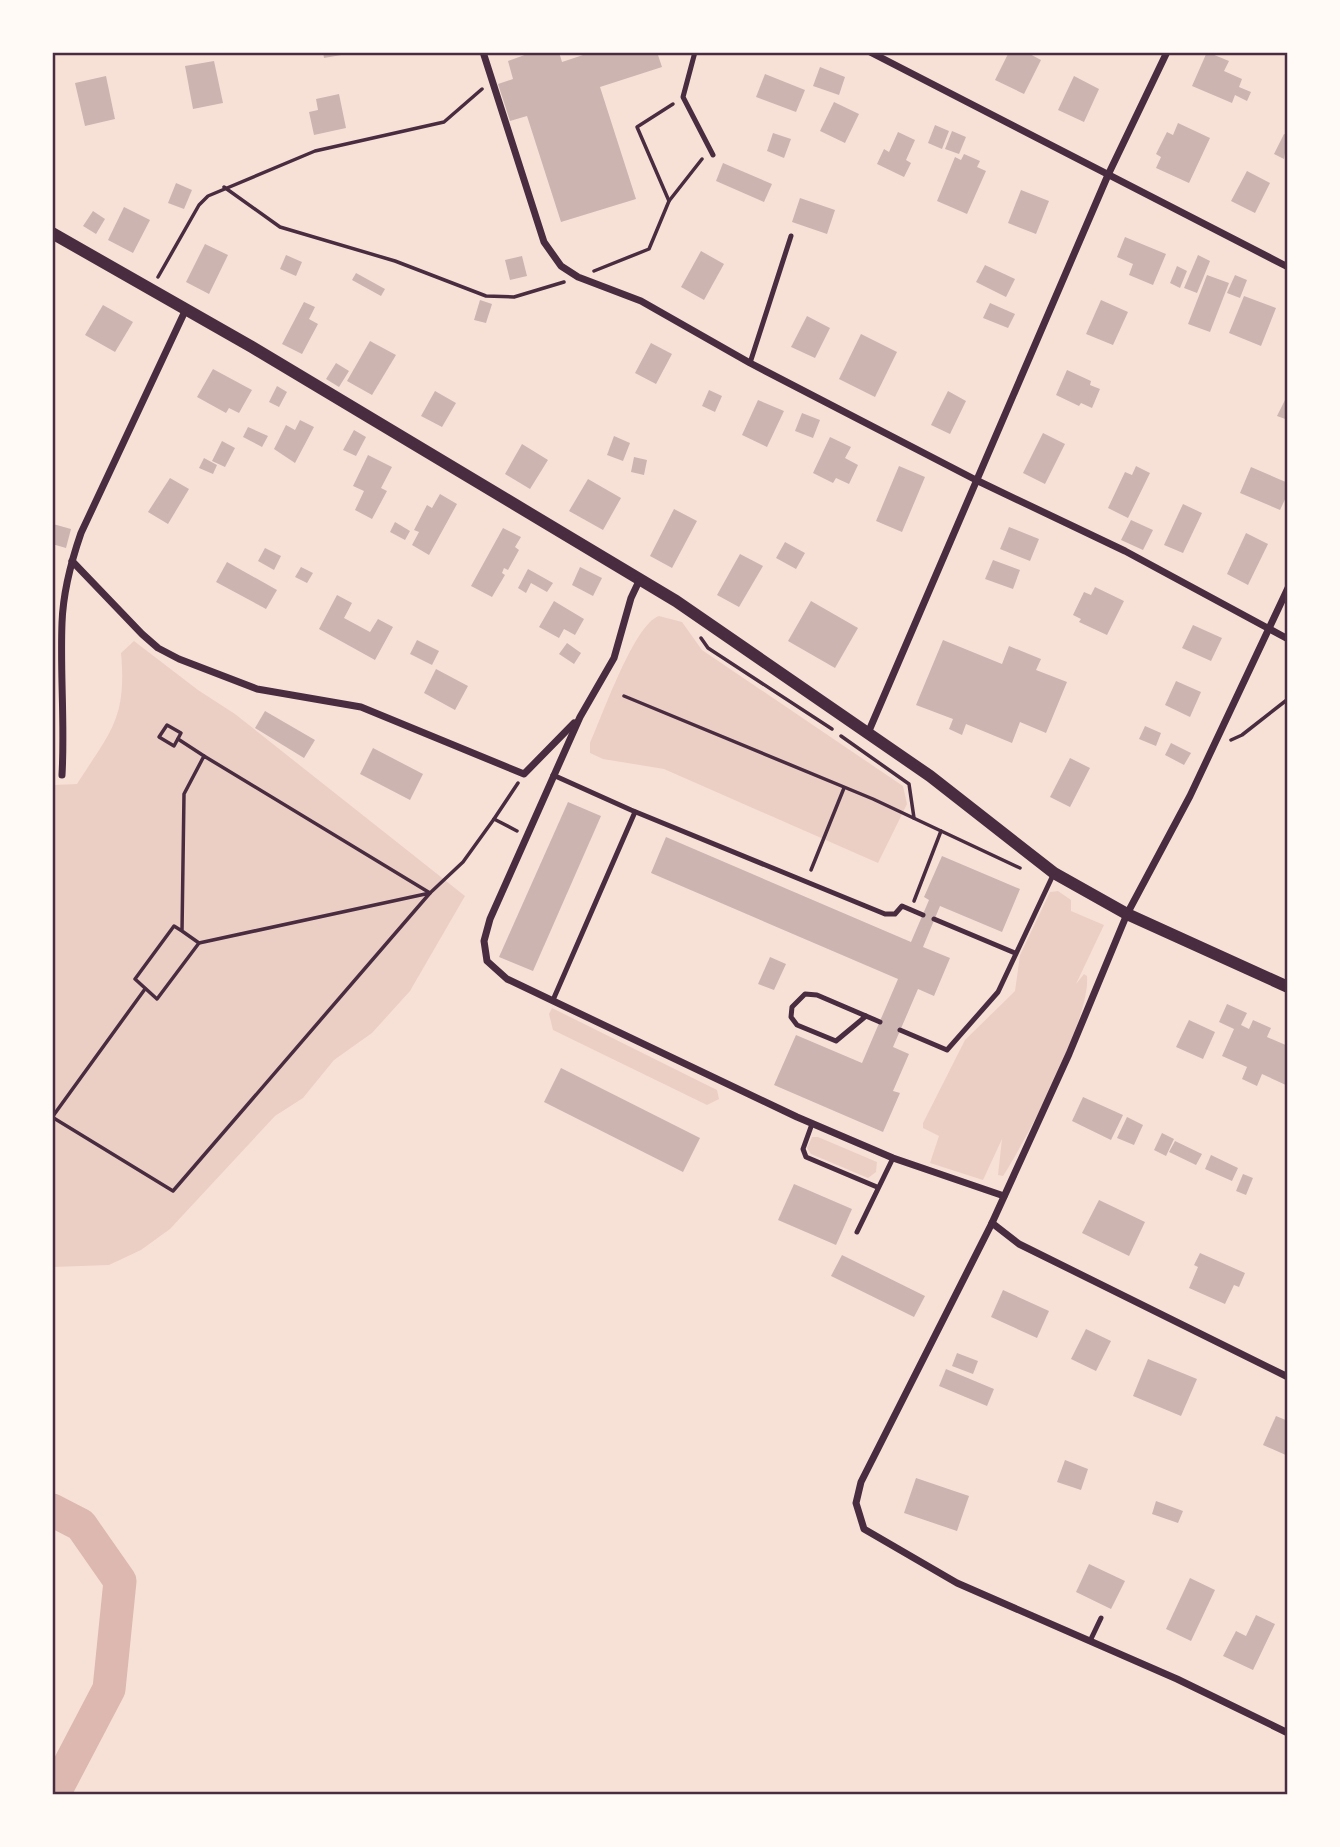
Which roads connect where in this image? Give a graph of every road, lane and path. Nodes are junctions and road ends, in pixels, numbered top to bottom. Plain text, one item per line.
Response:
1 (483, 52) edge
2 (695, 52) edge
3 (870, 52) edge
4 (1167, 52) edge
5 (491, 80) junction
6 (683, 97) junction
7 (711, 152) joint
8 (1108, 175) junction
9 (224, 187) junction
10 (669, 201) junction
11 (52, 233) edge
12 (791, 236) dead end
13 (1287, 267) edge
14 (578, 278) junction
15 (152, 289) junction
16 (187, 309) junction
17 (750, 363) junction
18 (976, 480) junction
19 (72, 561) junction
20 (641, 579) junction
21 (1287, 588) edge
22 (1266, 629) junction
23 (1287, 639) edge
24 (624, 696) dead end
25 (1287, 699) edge
26 (580, 717) junction
27 (868, 733) junction
28 (178, 739) junction
29 (1213, 747) junction
30 (204, 756) junction
31 (524, 774) junction
32 (62, 775) dead end
33 (554, 775) junction
34 (844, 788) junction
35 (635, 812) junction
36 (494, 819) junction
37 (941, 831) junction
38 (525, 835) junction
39 (1051, 877) junction
40 (806, 882) junction
41 (430, 893) junction
42 (911, 909) junction
43 (1127, 914) junction
44 (923, 915) dead end
45 (934, 919) dead end
46 (182, 931) junction
47 (199, 943) junction
48 (1015, 953) junction
49 (1287, 987) edge
50 (145, 989) junction
51 (550, 999) junction
52 (866, 1016) junction
53 (880, 1022) dead end
54 (900, 1030) dead end
55 (53, 1116) edge
56 (812, 1124) junction
57 (892, 1158) junction
58 (877, 1188) junction
59 (1004, 1196) junction
60 (992, 1223) junction
61 (857, 1232) dead end
62 (1287, 1377) edge
63 (1101, 1618) dead end
64 (1090, 1641) junction
65 (1287, 1733) edge

1 - 5 street
2 - 6 lane
3 - 8 street
4 - 8 street
5 - 9 path
5 - 14 street
6 - 7 lane
6 - 10 path
7 - 10 path
8 - 13 street
8 - 18 street
9 - 14 path
9 - 15 path
10 - 14 path
11 - 15 street
12 - 17 lane
14 - 17 street
15 - 16 street
16 - 19 street
16 - 20 street
17 - 18 street
18 - 22 street
18 - 27 street
19 - 31 street
19 - 32 street
20 - 26 street
20 - 27 street
21 - 22 street
22 - 23 street
22 - 29 street
24 - 34 path
25 - 29 path
26 - 31 street
26 - 33 street
27 - 39 street
28 - 28 path
28 - 30 path
29 - 43 street
30 - 41 path
30 - 46 path
31 - 36 path
33 - 35 lane
33 - 38 street
34 - 37 path
34 - 40 path
35 - 40 lane
35 - 51 lane
36 - 38 path
36 - 41 path
37 - 39 path
37 - 42 path
38 - 51 street
39 - 43 street
39 - 48 lane
40 - 42 lane
41 - 47 path
41 - 55 path
42 - 44 lane
43 - 49 street
43 - 59 street
45 - 48 lane
46 - 47 path
46 - 50 path
47 - 50 path
48 - 54 lane
50 - 55 path
51 - 56 street
52 - 52 lane
52 - 53 lane
56 - 57 street
56 - 58 lane
57 - 58 lane
57 - 59 street
58 - 61 lane
59 - 60 street
60 - 62 street
60 - 64 street
63 - 64 lane
64 - 65 street

